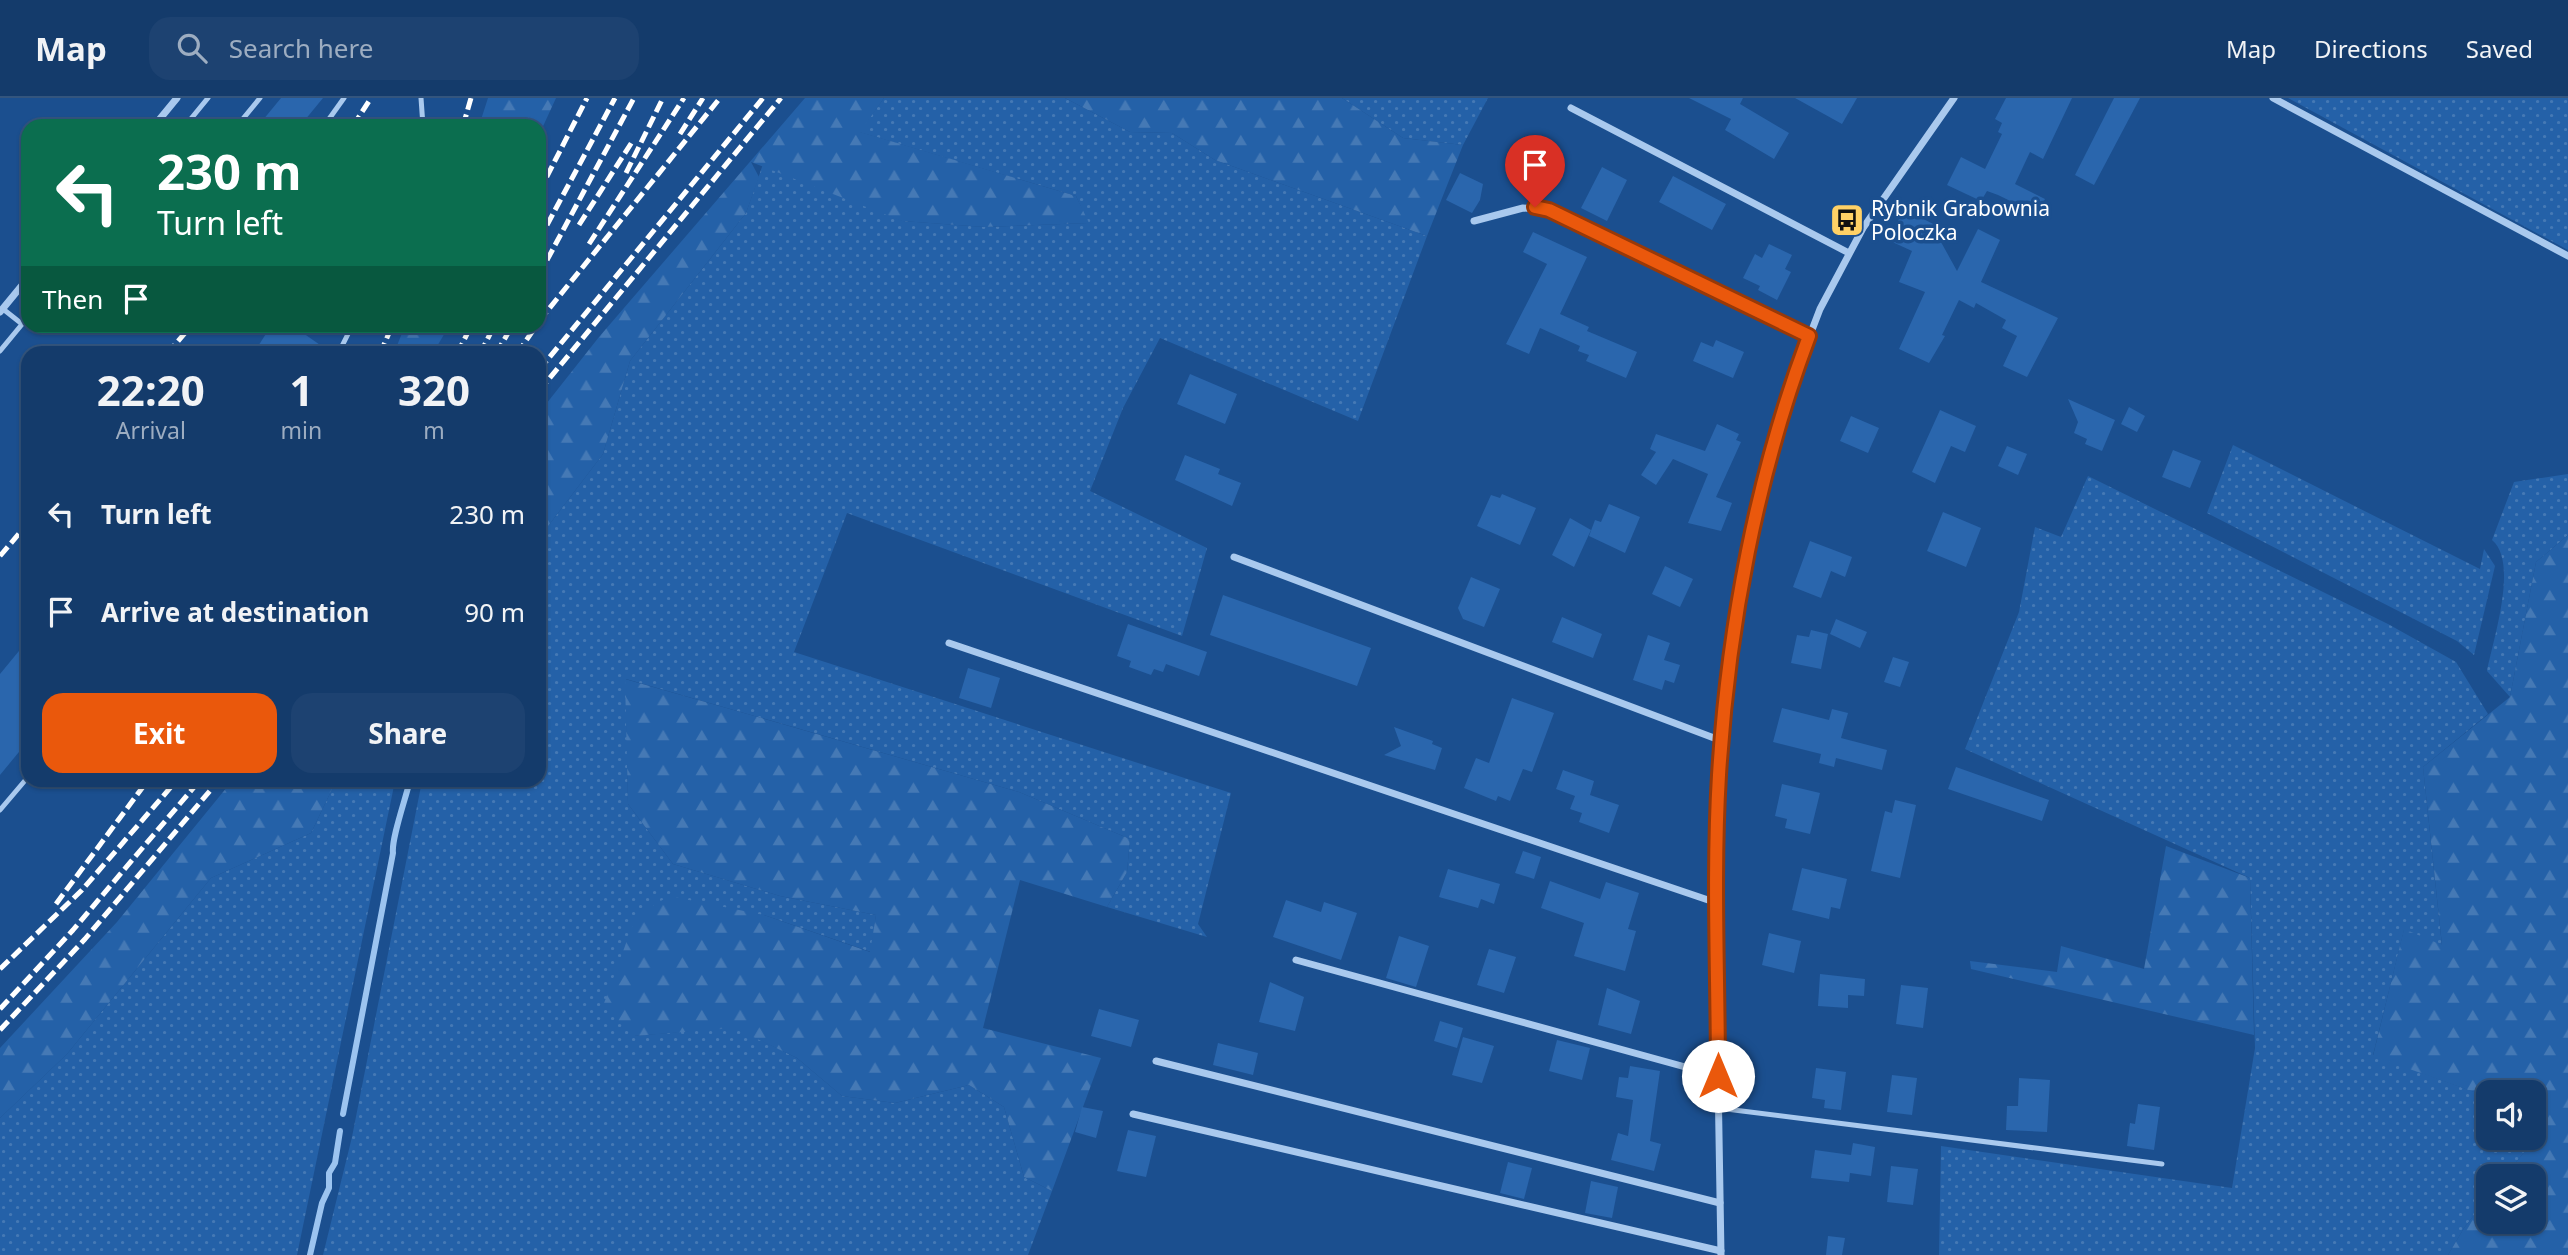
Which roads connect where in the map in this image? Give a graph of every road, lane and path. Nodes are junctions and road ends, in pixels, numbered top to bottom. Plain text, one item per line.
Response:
1 (177, 98) edge
2 (208, 98) edge
3 (260, 98) edge
4 (344, 98) edge
5 (421, 98) edge
6 (1954, 98) edge
7 (2273, 98) edge
8 (1571, 108) dead end
9 (160, 119) edge
10 (191, 119) edge
11 (243, 119) edge
12 (329, 119) edge
13 (422, 119) edge
14 (1474, 221) dead end
15 (1849, 253) junction
16 (2568, 256) edge
17 (21, 287) edge
18 (2, 311) edge
19 (21, 323) edge
20 (21, 325) edge
21 (1809, 336) junction
22 (0, 351) edge
23 (1234, 557) dead end
24 (948, 643) dead end
25 (1722, 740) junction
26 (21, 785) edge
27 (0, 810) edge
28 (1717, 903) junction
29 (1296, 960) dead end
30 (1156, 1061) dead end
31 (1718, 1076) junction
32 (1718, 1108) junction
33 (1133, 1114) dead end
34 (2162, 1164) dead end
35 (1720, 1203) junction
36 (1721, 1253) edge

1 - 9 street
2 - 10 lane
3 - 11 lane
4 - 12 lane
5 - 13 lane
6 - 15 street
7 - 16 street
8 - 15 street
14 - 21 street
15 - 21 street
17 - 18 street
18 - 19 lane
20 - 22 lane
21 - 25 street
23 - 25 street
24 - 28 street
25 - 28 street
26 - 27 lane
28 - 31 street
29 - 31 street
30 - 35 street
31 - 32 street
32 - 34 lane
32 - 35 street
33 - 36 street
35 - 36 street

